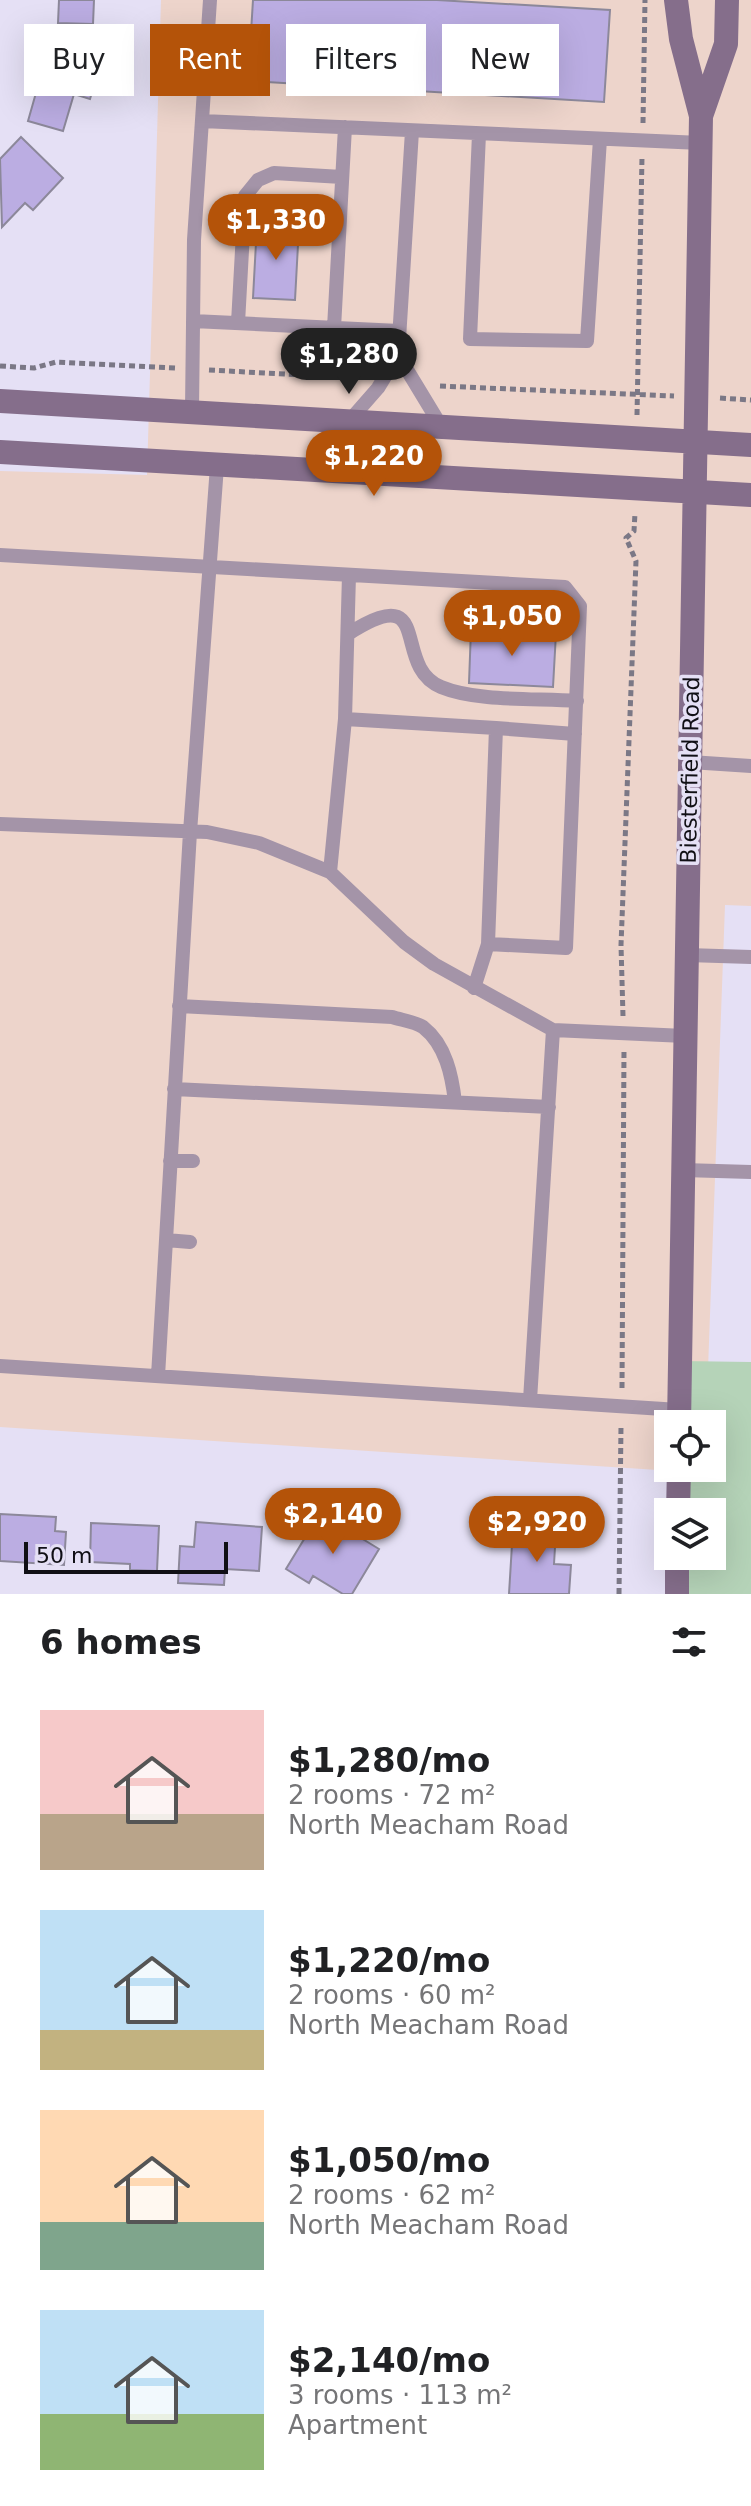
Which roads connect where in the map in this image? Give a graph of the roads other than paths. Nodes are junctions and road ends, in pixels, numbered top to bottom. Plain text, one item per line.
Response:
1 (210, 0) edge
2 (676, 0) edge
3 (727, 0) edge
4 (701, 116) junction
5 (202, 121) junction
6 (345, 127) junction
7 (412, 131) junction
8 (479, 134) junction
9 (600, 139) junction
10 (701, 143) junction
11 (342, 177) junction
12 (193, 321) junction
13 (238, 323) junction
14 (334, 328) junction
15 (399, 331) junction
16 (398, 355) junction
17 (0, 401) edge
18 (192, 410) junction
19 (350, 420) junction
20 (441, 426) junction
21 (696, 442) junction
22 (751, 445) edge
23 (0, 452) edge
24 (217, 466) junction
25 (694, 492) junction
26 (751, 495) edge
27 (0, 555) edge
28 (209, 565) junction
29 (349, 575) junction
30 (348, 634) junction
31 (577, 701) junction
32 (345, 719) junction
33 (496, 728) junction
34 (575, 734) junction
35 (690, 762) junction
36 (751, 766) edge
37 (0, 824) edge
38 (190, 832) junction
39 (330, 872) junction
40 (488, 944) junction
41 (687, 955) junction
42 (751, 957) edge
43 (474, 988) junction
44 (179, 1006) junction
45 (553, 1030) junction
46 (685, 1036) junction
47 (174, 1089) junction
48 (455, 1102) junction
49 (549, 1107) junction
50 (170, 1161) junction
51 (193, 1161) dead end
52 (683, 1170) junction
53 (751, 1172) edge
54 (166, 1240) junction
55 (190, 1242) dead end
56 (0, 1366) edge
57 (158, 1376) junction
58 (530, 1400) junction
59 (679, 1410) edge
60 (654, 1413) edge
61 (677, 1570) edge
62 (677, 1594) edge

1 - 5 lane
2 - 4 street, Biesterfield Road
3 - 4 street, Biesterfield Road
4 - 10 street, Biesterfield Road
5 - 6 lane
5 - 12 lane
6 - 7 lane
6 - 11 lane
7 - 8 lane
7 - 15 lane
8 - 9 lane
8 - 9 lane
9 - 10 lane
10 - 21 street, Biesterfield Road
11 - 13 lane
11 - 14 lane
12 - 13 lane
12 - 18 lane
13 - 14 lane
14 - 15 lane
15 - 16 lane
16 - 19 lane
16 - 20 lane
17 - 18 street
18 - 19 street
19 - 20 street
20 - 21 street
21 - 22 street
21 - 25 street, Biesterfield Road
23 - 24 street
24 - 25 street
24 - 28 lane
25 - 26 street
25 - 35 street, Biesterfield Road
27 - 28 lane
28 - 29 lane
28 - 38 lane
29 - 30 lane
29 - 31 lane
30 - 31 lane
30 - 32 lane
31 - 34 lane
32 - 33 lane
32 - 39 lane
33 - 34 lane
33 - 40 lane
34 - 40 lane
35 - 36 lane
35 - 41 street, Biesterfield Road
37 - 38 lane
38 - 39 lane
38 - 44 lane
39 - 43 lane
40 - 43 lane
41 - 42 lane
41 - 46 street, Biesterfield Road
43 - 45 lane
44 - 47 lane
44 - 48 lane
45 - 46 lane
45 - 49 lane
46 - 52 street, Biesterfield Road
47 - 48 lane
47 - 50 lane
48 - 49 lane
49 - 58 lane
50 - 51 lane
50 - 54 lane
52 - 53 lane
52 - 59 street, Biesterfield Road
54 - 55 lane
54 - 57 lane
56 - 57 lane
57 - 58 lane
58 - 60 lane
61 - 62 street

